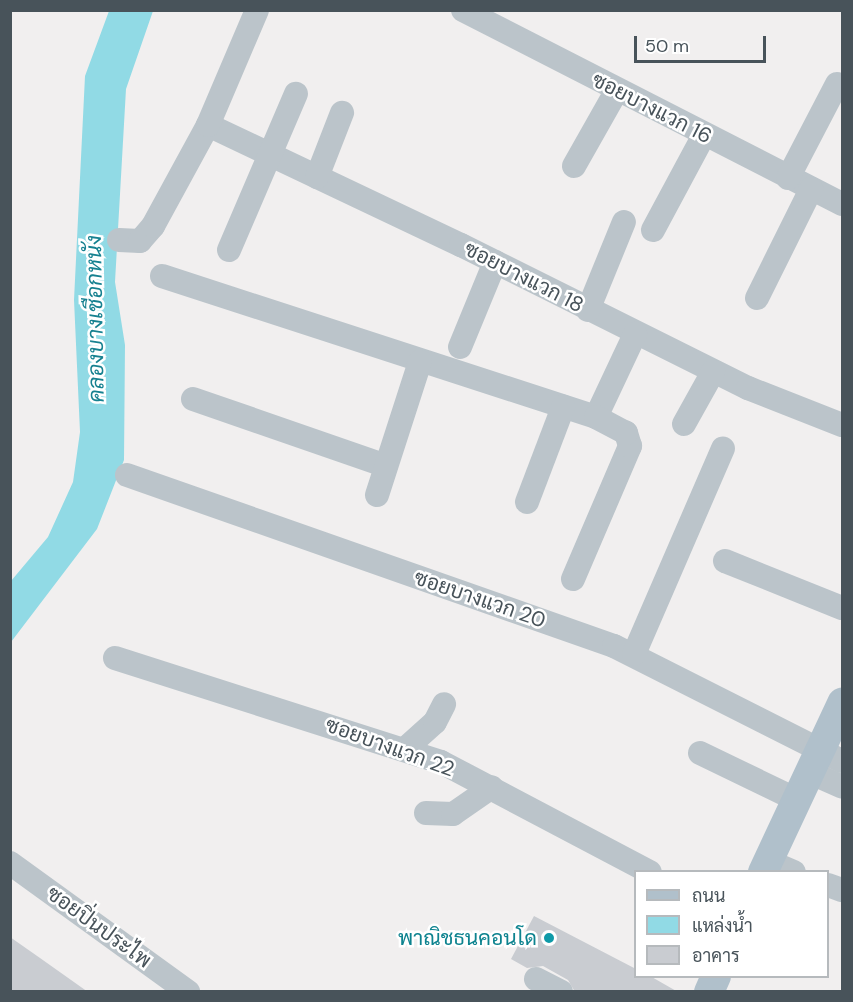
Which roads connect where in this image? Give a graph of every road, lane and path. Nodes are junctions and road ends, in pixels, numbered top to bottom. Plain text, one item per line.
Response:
1 (257, 10) edge
2 (463, 10) edge
3 (837, 84) dead end
4 (617, 90) junction
5 (296, 94) dead end
6 (342, 113) dead end
7 (208, 125) junction
8 (704, 135) junction
9 (271, 156) junction
10 (574, 166) dead end
11 (317, 177) junction
12 (788, 178) junction
13 (811, 189) junction
14 (843, 204) edge
15 (624, 222) dead end
16 (653, 230) dead end
17 (119, 240) dead end
18 (229, 250) dead end
19 (495, 262) junction
20 (162, 276) dead end
21 (757, 298) dead end
22 (588, 310) junction
23 (635, 334) junction
24 (460, 347) dead end
25 (420, 362) junction
26 (714, 372) junction
27 (192, 399) dead end
28 (563, 407) junction
29 (596, 417) junction
30 (684, 424) dead end
31 (843, 425) edge
32 (723, 448) dead end
33 (386, 466) junction
34 (127, 475) dead end
35 (377, 495) dead end
36 (526, 502) dead end
37 (725, 561) dead end
38 (573, 579) dead end
39 (843, 609) edge
40 (634, 654) junction
41 (116, 658) dead end
42 (843, 703) edge
43 (444, 704) dead end
44 (405, 749) junction
45 (700, 753) dead end
46 (824, 762) edge
47 (492, 787) junction
48 (843, 787) edge
49 (795, 799) junction
50 (426, 813) dead end
51 (10, 863) edge
52 (775, 868) edge
53 (646, 870) edge
54 (715, 978) edge
55 (536, 979) dead end
56 (188, 992) edge
57 (561, 992) edge
58 (709, 992) edge

1 - 7 street
2 - 4 street, ซอยบางแวก 16
3 - 12 street
4 - 8 street, ซอยบางแวก 16
4 - 10 street
5 - 9 street
6 - 11 street
7 - 9 street, ซอยบางแวก 18
7 - 17 street
8 - 12 street, ซอยบางแวก 16
8 - 16 street
9 - 11 street, ซอยบางแวก 18
9 - 18 street
11 - 19 street, ซอยบางแวก 18
12 - 13 street, ซอยบางแวก 16
13 - 14 street, ซอยบางแวก 16
13 - 21 street
15 - 22 street
19 - 22 street, ซอยบางแวก 18
19 - 24 street
20 - 25 street
22 - 23 street, ซอยบางแวก 18
23 - 26 street, ซอยบางแวก 18
23 - 29 street
25 - 28 street
25 - 33 street
26 - 30 street
26 - 31 street, ซอยบางแวก 18
27 - 33 street
28 - 29 street
28 - 36 street
29 - 38 street
32 - 40 street
33 - 35 street
34 - 40 street, ซอยบางแวก 20
37 - 39 street
40 - 46 street, ซอยบางแวก 20
41 - 44 street, ซอยบางแวก 22
42 - 46 main road
43 - 44 street
44 - 47 street, ซอยบางแวก 22
45 - 49 street
46 - 48 street, ซอยบางแวก 20
46 - 49 main road
47 - 50 street
47 - 53 street, ซอยบางแวก 22
49 - 52 main road
51 - 56 street, ซอยปิ่นประไพ
54 - 58 main road
55 - 57 street

